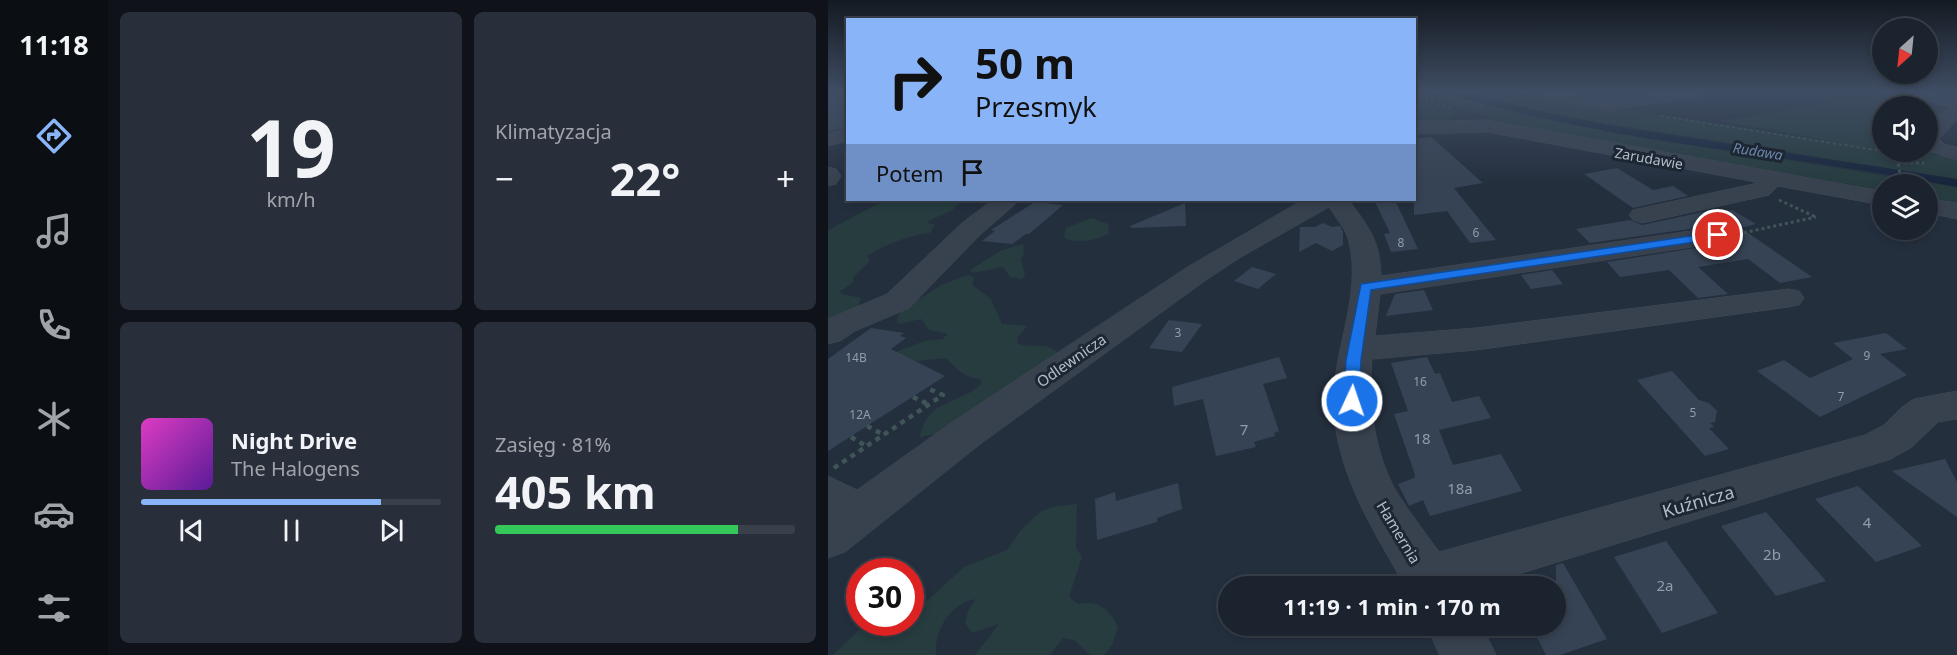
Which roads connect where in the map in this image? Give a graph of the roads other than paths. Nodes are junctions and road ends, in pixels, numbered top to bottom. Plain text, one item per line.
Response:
1 (1943, 123) edge
2 (1416, 128) edge
3 (846, 135) edge
4 (828, 140) edge
5 (1957, 154) edge
6 (828, 174) edge
7 (828, 179) edge
8 (1762, 185) junction
9 (1872, 197) edge
10 (1007, 201) edge
11 (1321, 201) edge
12 (1338, 201) edge
13 (1938, 208) edge
14 (1957, 211) edge
15 (1642, 215) dead end
16 (1718, 235) road end
17 (1365, 287) junction
18 (1788, 298) dead end
19 (828, 333) edge
20 (1355, 350) junction
21 (1957, 405) edge
22 (839, 515) edge
23 (1426, 576) edge
24 (1453, 576) edge
25 (1459, 636) edge
26 (1469, 655) edge

1 - 5 street
2 - 8 street, Zarudawie
3 - 4 street
6 - 7 street
8 - 9 street, Zarudawie
8 - 15 street
10 - 19 street
11 - 22 street, Odlewnicza
12 - 17 street, Hamernia
13 - 14 street
16 - 17 street
17 - 20 street, Hamernia
18 - 20 street
20 - 23 street, Hamernia
21 - 24 street, Kuźnicza
25 - 26 street

